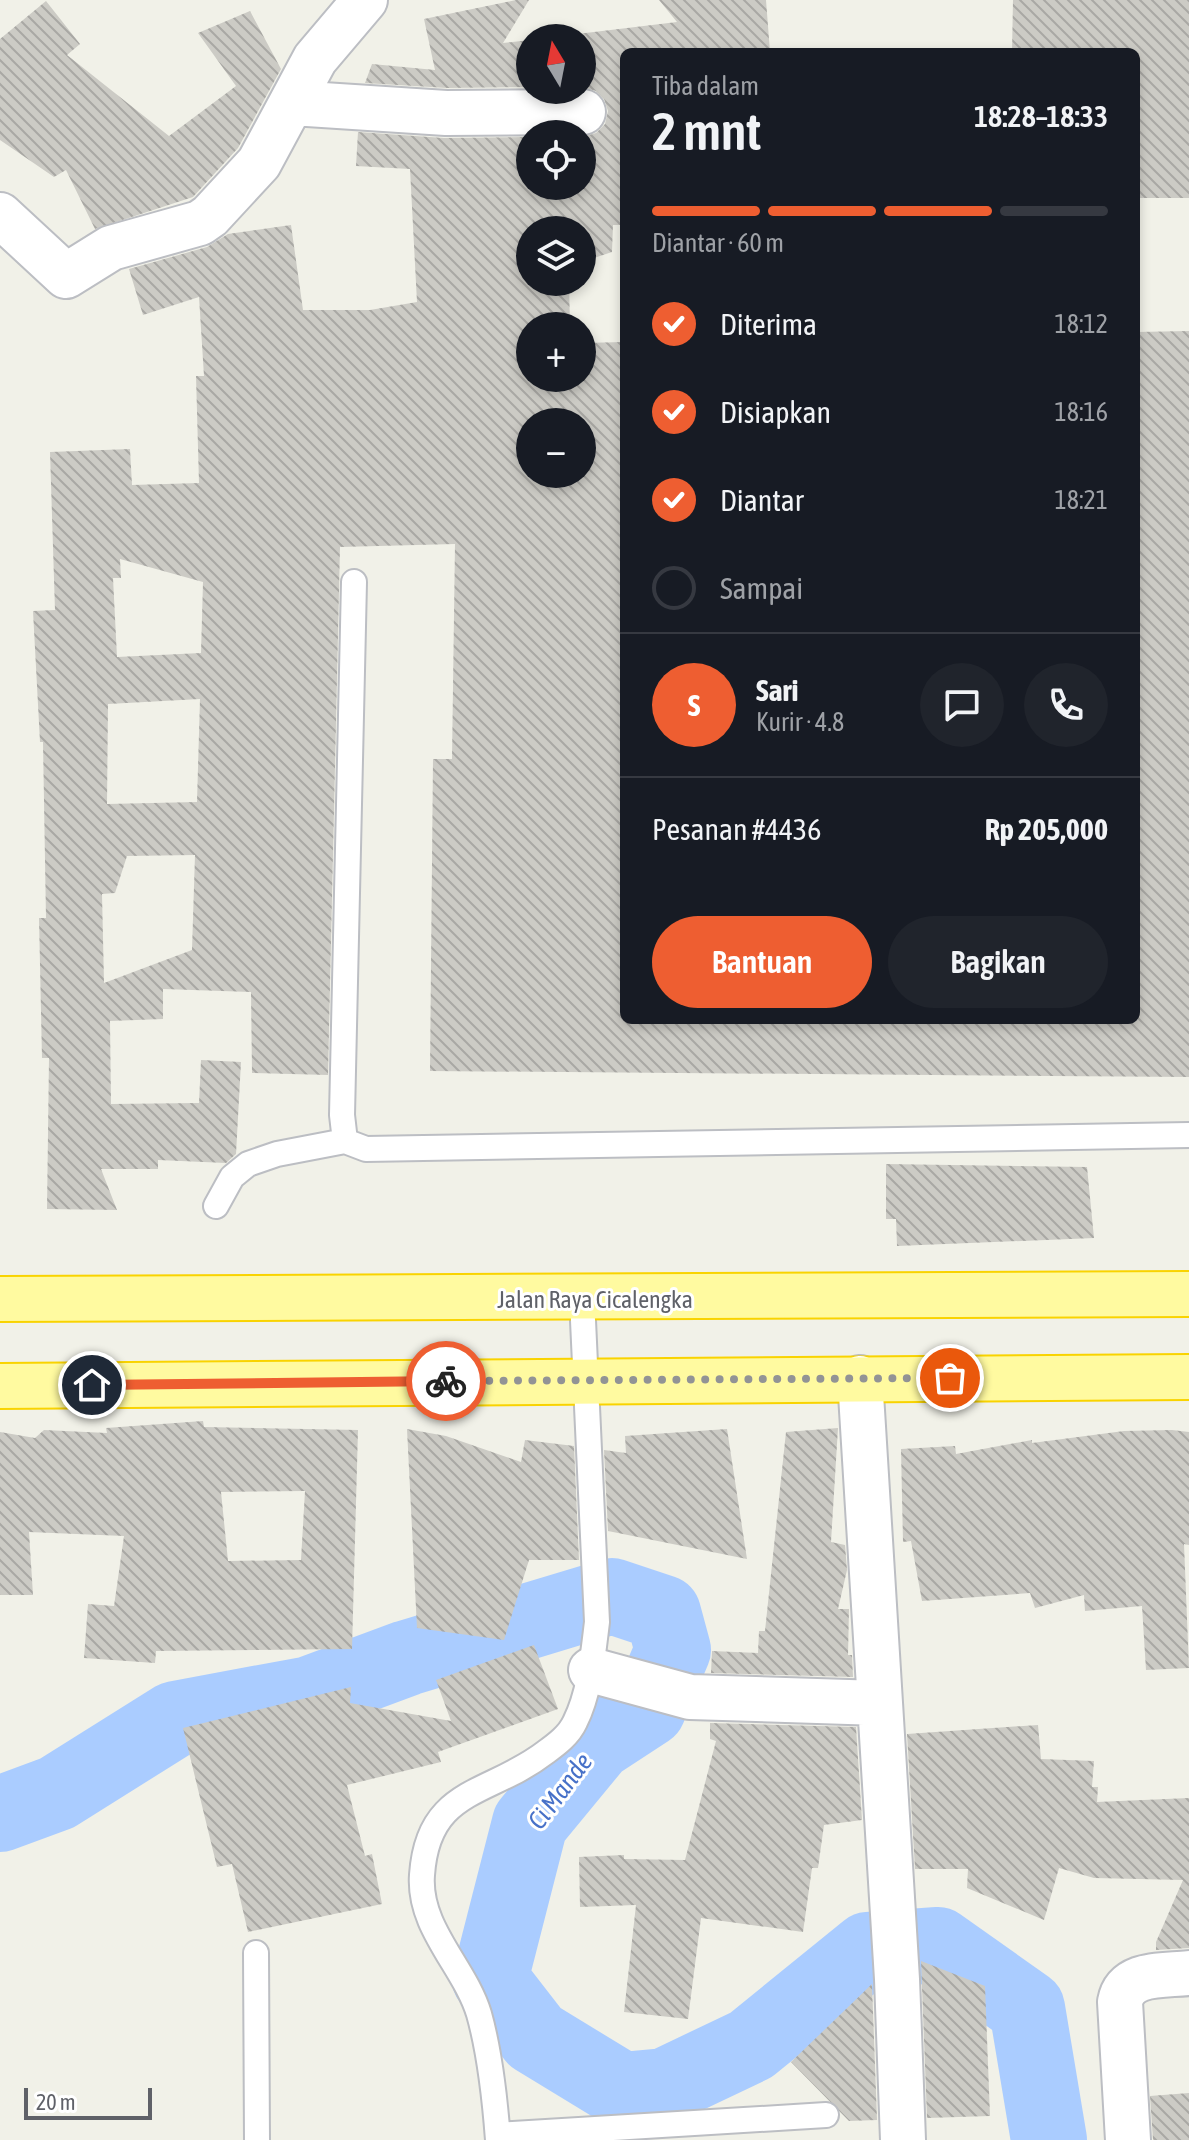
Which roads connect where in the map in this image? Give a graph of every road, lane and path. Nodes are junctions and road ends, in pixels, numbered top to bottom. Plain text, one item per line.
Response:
1 (365, 0) edge
2 (292, 103) junction
3 (583, 112) dead end
4 (0, 215) edge
5 (354, 582) dead end
6 (1189, 1135) edge
7 (345, 1141) junction
8 (216, 1206) dead end
9 (1189, 1294) edge
10 (0, 1299) edge
11 (582, 1299) junction
12 (1189, 1377) edge
13 (860, 1378) junction
14 (586, 1380) junction
15 (0, 1386) edge
16 (591, 1670) junction
17 (880, 1703) junction
18 (256, 1953) dead end
19 (1189, 1973) edge
20 (826, 2115) dead end
21 (498, 2138) edge
22 (257, 2140) edge
23 (903, 2140) edge
24 (1128, 2140) edge

1 - 2 street
2 - 3 street
2 - 4 street
5 - 7 lane
6 - 7 lane
7 - 8 lane
9 - 11 highway, Jalan Raya Cicalengka
10 - 11 highway, Jalan Raya Cicalengka
11 - 14 lane
12 - 13 highway
13 - 14 highway
13 - 17 street
14 - 15 highway
14 - 16 lane
16 - 17 street
16 - 21 lane
17 - 23 street
18 - 22 lane
19 - 24 street
20 - 21 lane

